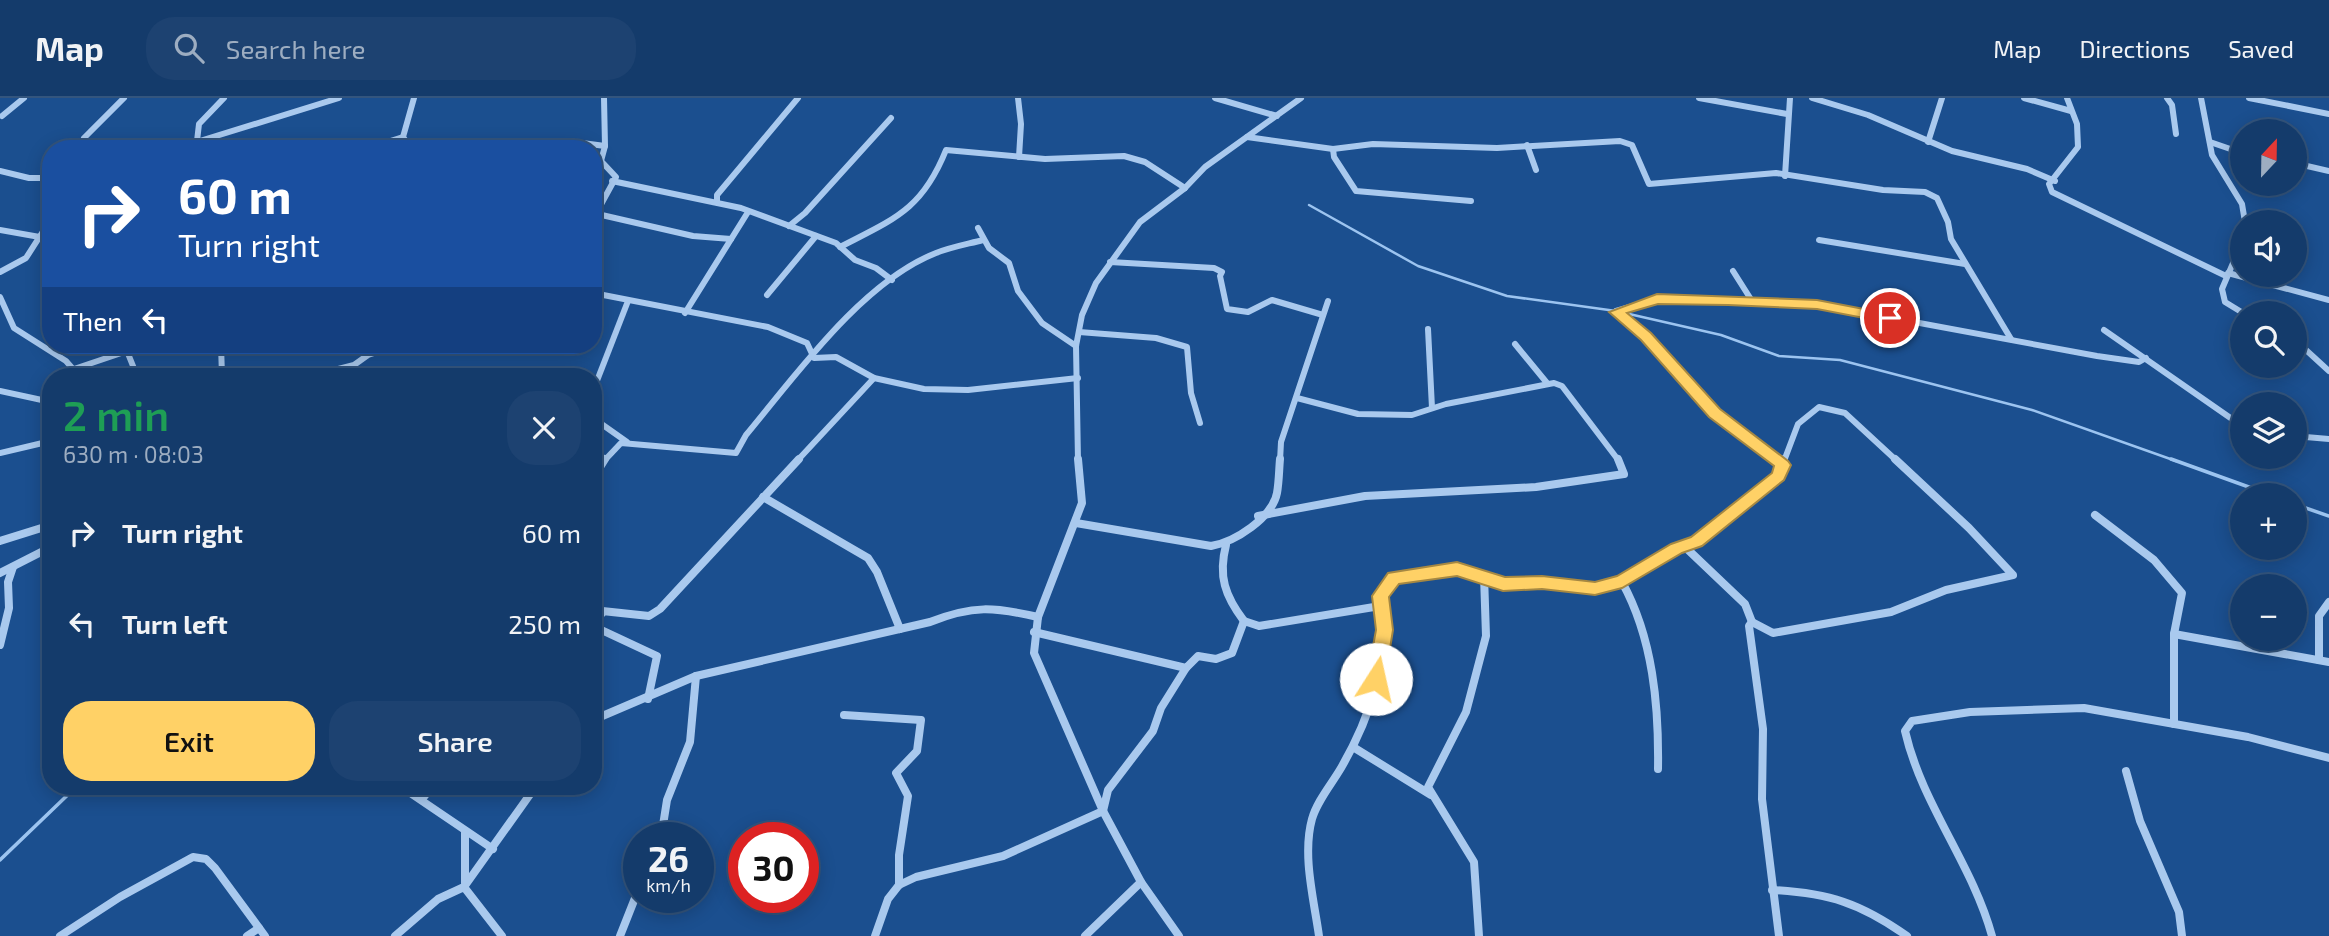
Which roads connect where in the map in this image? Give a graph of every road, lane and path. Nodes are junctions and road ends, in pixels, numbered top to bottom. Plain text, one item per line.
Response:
1 (24, 98) edge
2 (124, 98) edge
3 (224, 98) edge
4 (339, 98) edge
5 (414, 98) edge
6 (604, 98) edge
7 (798, 98) edge
8 (1018, 98) edge
9 (1215, 98) edge
10 (1301, 98) edge
11 (1699, 98) edge
12 (1790, 98) edge
13 (1812, 98) edge
14 (1942, 98) edge
15 (2024, 98) edge
16 (2067, 98) edge
17 (2167, 98) edge
18 (2202, 98) edge
19 (2249, 98) edge
20 (324, 100) edge
21 (1824, 100) edge
22 (2071, 111) junction
23 (1787, 114) junction
24 (2329, 114) edge
25 (2, 116) edge
26 (1277, 116) junction
27 (891, 118) dead end
28 (2176, 134) dead end
29 (403, 137) junction
30 (1247, 137) junction
31 (84, 138) dead end
32 (197, 140) edge
33 (200, 140) edge
34 (394, 140) edge
35 (405, 140) edge
36 (1928, 142) junction
37 (2210, 142) junction
38 (1527, 145) junction
39 (602, 146) edge
40 (605, 146) junction
41 (1332, 149) junction
42 (2230, 149) edge
43 (602, 157) edge
44 (1019, 157) junction
45 (602, 162) edge
46 (2307, 166) edge
47 (1536, 170) dead end
48 (0, 171) edge
49 (2329, 171) edge
50 (1785, 176) junction
51 (42, 178) edge
52 (612, 181) junction
53 (2055, 181) junction
54 (1185, 188) junction
55 (602, 200) edge
56 (1471, 201) dead end
57 (717, 202) junction
58 (2243, 210) edge
59 (748, 212) junction
60 (602, 217) edge
61 (789, 226) junction
62 (978, 228) dead end
63 (0, 230) edge
64 (42, 235) edge
65 (816, 236) junction
66 (40, 239) junction
67 (731, 239) junction
68 (983, 240) junction
69 (1819, 240) dead end
70 (840, 247) junction
71 (1110, 262) junction
72 (1965, 264) junction
73 (2230, 268) edge
74 (1733, 271) dead end
75 (0, 272) edge
76 (2227, 274) junction
77 (892, 280) junction
78 (602, 295) edge
79 (767, 295) dead end
80 (0, 297) edge
81 (2329, 300) edge
82 (628, 301) junction
83 (1328, 301) dead end
84 (1752, 301) junction
85 (2230, 305) edge
86 (685, 313) junction
87 (1323, 316) junction
88 (1428, 329) dead end
89 (2104, 330) dead end
90 (1079, 332) junction
91 (2011, 339) junction
92 (1515, 344) dead end
93 (1076, 346) junction
94 (42, 347) edge
95 (2307, 351) edge
96 (52, 354) edge
97 (118, 354) edge
98 (371, 354) edge
99 (368, 355) joint
100 (814, 358) junction
101 (2146, 358) junction
102 (73, 368) edge
103 (77, 368) edge
104 (342, 368) edge
105 (602, 368) edge
106 (2329, 371) edge
107 (874, 378) junction
108 (1078, 378) junction
109 (1547, 383) junction
110 (0, 391) edge
111 (1297, 398) junction
112 (42, 400) edge
113 (1432, 408) junction
114 (2230, 418) edge
115 (1200, 423) dead end
116 (602, 424) edge
117 (2307, 437) edge
118 (2329, 439) edge
119 (42, 443) edge
120 (628, 443) junction
121 (0, 453) edge
122 (602, 464) edge
123 (1783, 465) junction
124 (763, 497) junction
125 (2095, 515) dead end
126 (1258, 516) junction
127 (1076, 523) junction
128 (42, 528) edge
129 (0, 541) edge
130 (1226, 545) junction
131 (1683, 545) junction
132 (42, 552) edge
133 (13, 567) junction
134 (0, 573) edge
135 (1484, 575) junction
136 (1622, 582) junction
137 (2329, 603) edge
138 (1380, 606) junction
139 (603, 612) edge
140 (1038, 617) junction
141 (1244, 621) junction
142 (1752, 622) junction
143 (900, 629) junction
144 (602, 630) edge
145 (1034, 632) junction
146 (2174, 634) junction
147 (0, 645) edge
148 (2319, 660) junction
149 (2329, 662) edge
150 (1186, 668) junction
151 (696, 676) junction
152 (648, 699) junction
153 (844, 715) dead end
154 (602, 717) edge
155 (2174, 724) junction
156 (1353, 747) junction
157 (2329, 758) edge
158 (1658, 769) dead end
159 (2126, 771) dead end
160 (415, 795) edge
161 (425, 795) edge
162 (530, 795) edge
163 (1431, 795) junction
164 (422, 799) junction
165 (1103, 811) junction
166 (664, 822) edge
167 (465, 831) junction
168 (493, 849) junction
169 (1141, 881) junction
170 (900, 885) junction
171 (464, 887) junction
172 (1772, 890) junction
173 (629, 913) edge
174 (262, 932) edge
175 (60, 936) edge
176 (247, 936) edge
177 (395, 936) edge
178 (502, 936) edge
179 (620, 936) edge
180 (876, 936) edge
181 (1085, 936) edge
182 (1179, 936) edge
183 (1319, 936) edge
184 (1479, 936) edge
185 (1779, 936) edge
186 (1907, 936) edge
187 (1992, 936) edge
188 (2182, 936) edge

1 - 25 street
2 - 31 street
3 - 32 street
4 - 20 street
5 - 29 street
6 - 40 street
7 - 57 street
8 - 44 street
9 - 26 street
10 - 26 street
11 - 23 street
12 - 23 street
13 - 21 street
14 - 36 street
15 - 22 street
16 - 22 street
17 - 28 street
18 - 37 street
19 - 24 street
20 - 33 street
21 - 36 street
22 - 53 street
23 - 50 street
26 - 30 street
27 - 61 street
29 - 34 street
29 - 35 street
30 - 41 street
30 - 54 street
36 - 53 street
37 - 42 street
37 - 58 street
38 - 41 street
38 - 47 street
38 - 50 street
39 - 40 street
40 - 43 street
41 - 56 street
44 - 54 street
44 - 70 street
45 - 52 street
46 - 49 street
48 - 51 street
50 - 72 street
52 - 55 street
52 - 57 street
53 - 76 street
54 - 71 street
57 - 59 street
59 - 61 street
59 - 67 street
60 - 67 street
61 - 65 street
62 - 68 street
63 - 66 street
64 - 66 street
65 - 70 street
65 - 79 street
66 - 75 street
67 - 86 street
68 - 77 street
68 - 93 street
69 - 72 street
70 - 77 street
71 - 87 street
71 - 90 street
72 - 91 street
73 - 76 street
74 - 84 street
76 - 81 street
76 - 85 street
77 - 100 street
78 - 82 street
80 - 94 street
82 - 86 street
82 - 105 street
83 - 87 street
84 - 91 street
84 - 123 street
86 - 100 street
87 - 111 street
88 - 113 street
89 - 101 street
90 - 93 street
90 - 115 street
91 - 101 street
92 - 109 street
93 - 108 street
95 - 106 street
96 - 102 street
97 - 103 street
98 - 99 street
99 - 104 street
100 - 107 street
100 - 120 street
101 - 114 street
107 - 108 street
107 - 124 street
108 - 127 street
109 - 113 street
109 - 126 street
110 - 112 street
111 - 113 street
111 - 126 street
116 - 120 street
117 - 118 street
119 - 121 street
120 - 122 street
123 - 131 street
123 - 142 street
124 - 139 street
124 - 143 street
125 - 146 street
126 - 130 street
127 - 130 street
127 - 140 street
128 - 129 street
130 - 141 street
131 - 136 street
131 - 142 street
132 - 133 street
133 - 134 street
133 - 147 street
135 - 136 street
135 - 138 street
135 - 163 street
136 - 158 street
137 - 148 street
138 - 141 street
138 - 156 street
140 - 143 street
140 - 145 street
141 - 150 street
142 - 172 street
143 - 151 street
144 - 152 street
145 - 150 street
145 - 165 street
146 - 148 street
146 - 155 street
148 - 149 street
150 - 165 street
151 - 152 street
151 - 166 street
152 - 154 street
153 - 170 street
155 - 157 street
155 - 187 street
156 - 163 street
156 - 183 street
159 - 188 street
160 - 164 street
161 - 164 street
162 - 168 street
163 - 184 street
164 - 167 street
165 - 169 street
165 - 170 street
167 - 168 street
167 - 171 street
168 - 171 street
169 - 181 street
169 - 182 street
170 - 180 street
171 - 177 street
171 - 178 street
172 - 185 street
172 - 186 street
173 - 179 street
174 - 175 street
174 - 176 street

